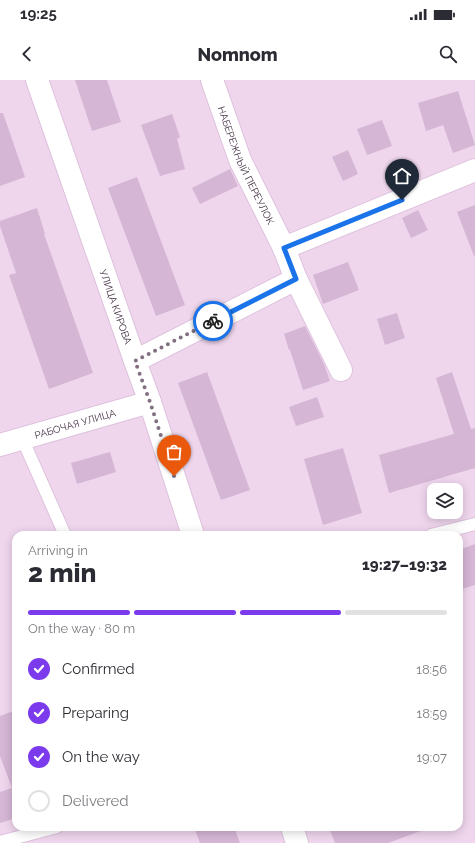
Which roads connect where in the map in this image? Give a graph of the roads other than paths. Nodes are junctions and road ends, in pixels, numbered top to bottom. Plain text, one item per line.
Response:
1 (37, 80) edge
2 (212, 80) edge
3 (475, 170) edge
4 (284, 248) junction
5 (296, 279) junction
6 (135, 361) junction
7 (340, 370) dead end
8 (150, 402) junction
9 (22, 438) junction
10 (0, 444) edge
11 (475, 524) edge
12 (63, 531) edge
13 (192, 531) edge
14 (447, 531) edge
15 (42, 831) edge
16 (293, 831) edge
17 (0, 842) edge
18 (297, 843) edge

1 - 6 street, УЛИЦА КИРОВА
2 - 4 street, НАБЕРЕЖНЫЙ ПЕРЕУЛОК
3 - 4 street
4 - 5 street, НАБЕРЕЖНЫЙ ПЕРЕУЛОК
5 - 6 street
5 - 7 street, НАБЕРЕЖНЫЙ ПЕРЕУЛОК
6 - 8 street, УЛИЦА КИРОВА
8 - 9 street, РАБОЧАЯ УЛИЦА
8 - 13 street, УЛИЦА КИРОВА
9 - 10 street, РАБОЧАЯ УЛИЦА
9 - 12 lane
11 - 14 lane
15 - 17 lane
16 - 18 street

